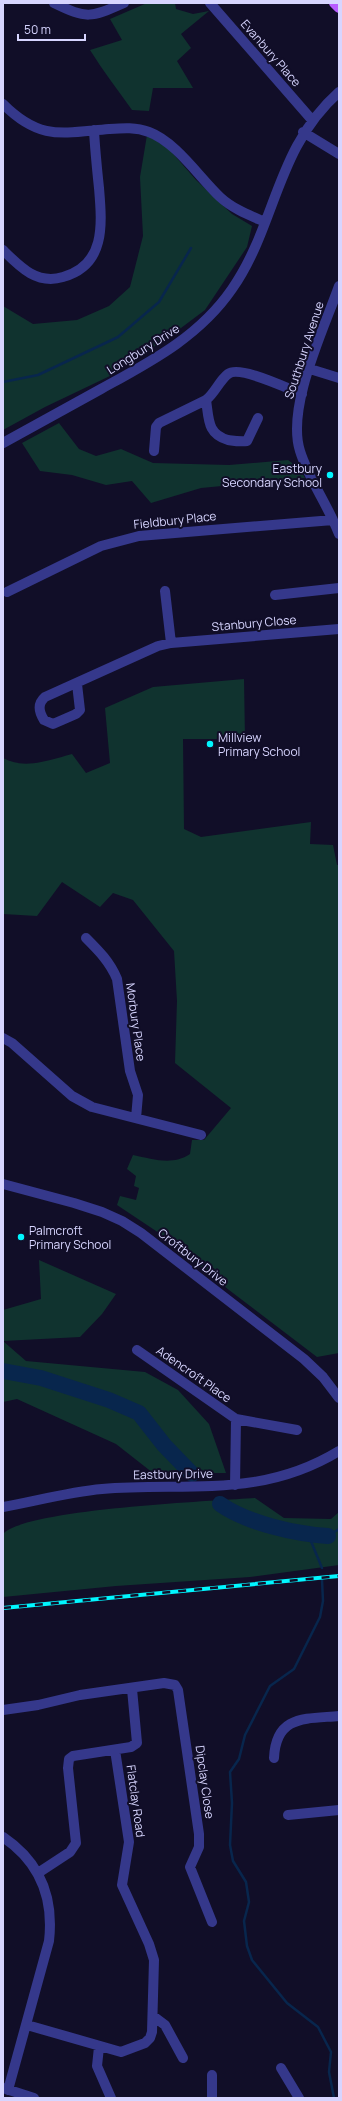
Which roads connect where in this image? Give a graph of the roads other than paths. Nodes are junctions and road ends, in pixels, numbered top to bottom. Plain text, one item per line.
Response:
1 (54, 3) edge
2 (124, 3) edge
3 (210, 3) edge
4 (334, 3) edge
5 (339, 8) edge
6 (339, 92) edge
7 (3, 104) edge
8 (312, 120) junction
9 (94, 130) junction
10 (303, 132) junction
11 (339, 154) edge
12 (265, 222) junction
13 (3, 250) edge
14 (339, 286) edge
15 (310, 369) junction
16 (339, 378) edge
17 (302, 394) junction
18 (206, 400) junction
19 (258, 418) dead end
20 (3, 443) edge
21 (154, 451) dead end
22 (333, 520) junction
23 (339, 534) edge
24 (339, 588) edge
25 (165, 591) dead end
26 (7, 592) dead end
27 (275, 595) dead end
28 (339, 629) edge
29 (171, 643) junction
30 (77, 684) junction
31 (86, 938) dead end
32 (3, 1038) edge
33 (136, 1118) junction
34 (201, 1135) dead end
35 (3, 1184) edge
36 (137, 1350) dead end
37 (339, 1398) edge
38 (236, 1419) junction
39 (297, 1430) dead end
40 (339, 1452) edge
41 (235, 1485) junction
42 (3, 1507) edge
43 (132, 1689) junction
44 (3, 1710) edge
45 (339, 1716) edge
46 (115, 1750) junction
47 (274, 1758) dead end
48 (339, 1810) edge
49 (288, 1815) dead end
50 (3, 1837) edge
51 (38, 1873) junction
52 (212, 1922) dead end
53 (153, 2016) junction
54 (27, 2025) junction
55 (99, 2047) junction
56 (183, 2058) dead end
57 (281, 2068) dead end
58 (212, 2075) dead end
59 (5, 2089) edge
60 (34, 2098) edge
61 (111, 2098) edge
62 (212, 2098) edge
63 (299, 2098) edge

1 - 2 street
3 - 8 street, Evanbury Place
4 - 5 main road
6 - 8 street, Longbury Drive
7 - 9 street
8 - 10 street, Longbury Drive
9 - 12 street
9 - 13 street
10 - 11 street
10 - 12 street, Longbury Drive
12 - 20 street, Longbury Drive
14 - 15 street, Southbury Avenue
15 - 16 street
15 - 17 street, Southbury Avenue
17 - 18 street
17 - 22 street, Southbury Avenue
18 - 19 street
18 - 21 street
22 - 23 street, Southbury Avenue
22 - 26 street, Fieldbury Place
24 - 27 street
25 - 29 street
28 - 29 street, Stanbury Close
29 - 30 street, Stanbury Close
30 - 30 street, Stanbury Close
31 - 33 street, Morbury Place
32 - 33 street
33 - 34 street
35 - 37 street, Croftbury Drive
36 - 38 street, Adencroft Place
38 - 39 street, Adencroft Place
38 - 41 street, Adencroft Place
40 - 41 street, Eastbury Drive
41 - 42 street, Eastbury Drive
43 - 44 street, Dipclay Close
43 - 46 street
43 - 52 street, Dipclay Close
45 - 47 street
46 - 51 street
46 - 53 street, Flatclay Road
48 - 49 street
50 - 51 street
51 - 54 street
53 - 55 street, Flatclay Road
53 - 56 street
54 - 55 street, Flatclay Road
54 - 59 street
55 - 61 street
57 - 63 street
58 - 62 street
59 - 60 street

